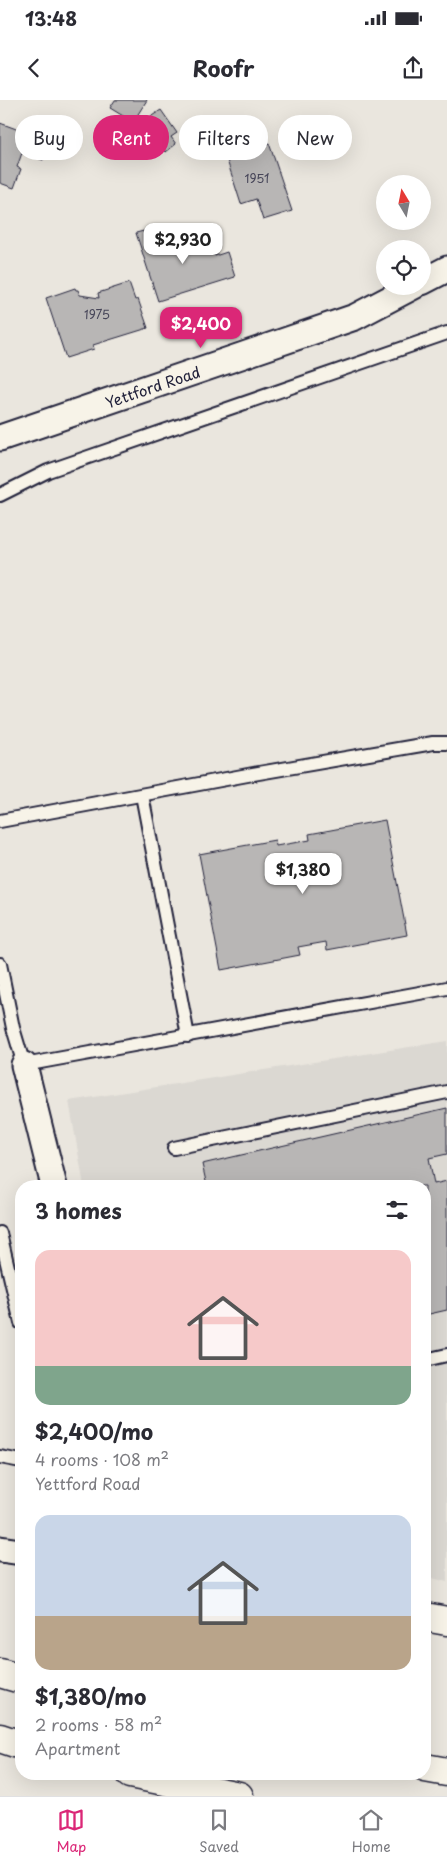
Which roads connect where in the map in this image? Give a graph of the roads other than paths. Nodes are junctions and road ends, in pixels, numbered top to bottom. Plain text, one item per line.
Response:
1 (447, 269) edge
2 (431, 277) edge
3 (397, 295) edge
4 (447, 333) edge
5 (0, 438) edge
6 (0, 495) edge
7 (447, 743) edge
8 (142, 795) junction
9 (0, 821) edge
10 (0, 964) edge
11 (447, 988) edge
12 (188, 1036) junction
13 (24, 1065) junction
14 (447, 1092) edge
15 (174, 1148) dead end
16 (53, 1180) edge
17 (0, 1233) edge
18 (15, 1298) edge
19 (447, 1355) edge
20 (431, 1359) edge
21 (0, 1457) edge
22 (15, 1460) edge
23 (0, 1549) edge
24 (15, 1551) edge
25 (431, 1618) edge
26 (447, 1621) edge
27 (0, 1673) edge
28 (15, 1677) edge
29 (0, 1738) edge
30 (15, 1743) edge
31 (431, 1769) edge
32 (447, 1772) edge
33 (159, 1780) edge
34 (238, 1796) edge

1 - 2 street
3 - 5 street, Yettford Road
4 - 6 lane
7 - 8 lane
8 - 9 lane
8 - 12 lane
10 - 13 lane
11 - 12 lane
12 - 13 lane
13 - 16 street
14 - 15 lane
17 - 18 lane
19 - 20 lane
21 - 22 lane
23 - 24 street
25 - 26 main road
27 - 28 main road
29 - 30 main road
31 - 32 main road
33 - 34 main road

